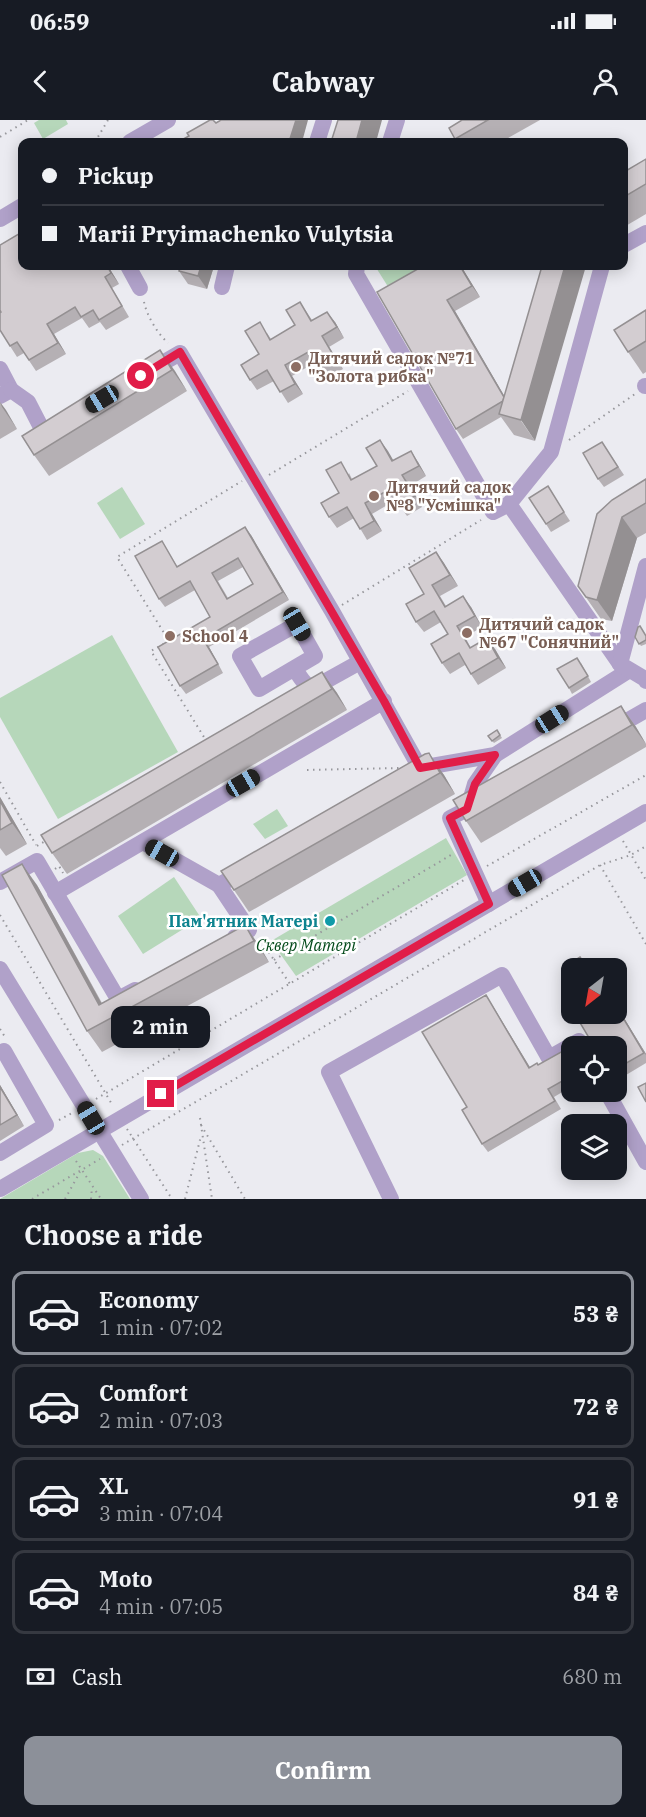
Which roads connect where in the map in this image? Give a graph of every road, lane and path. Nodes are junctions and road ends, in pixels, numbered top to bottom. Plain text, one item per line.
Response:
1 (28, 120) edge
2 (108, 120) edge
3 (168, 120) edge
4 (324, 120) edge
5 (397, 120) edge
6 (0, 137) edge
7 (97, 138) edge
8 (137, 138) edge
9 (318, 138) edge
10 (391, 138) edge
11 (18, 208) edge
12 (0, 219) edge
13 (646, 233) edge
14 (628, 243) edge
15 (130, 270) edge
16 (226, 270) edge
17 (354, 270) edge
18 (601, 270) edge
19 (222, 287) dead end
20 (140, 288) joint
21 (180, 352) junction
22 (0, 369) edge
23 (132, 381) edge
24 (419, 384) junction
25 (646, 386) edge
26 (5, 393) edge
27 (63, 422) edge
28 (551, 452) junction
29 (254, 479) junction
30 (509, 504) junction
31 (494, 512) junction
32 (646, 567) edge
33 (332, 611) junction
34 (360, 662) junction
35 (624, 668) junction
36 (295, 669) dead end
37 (646, 679) edge
38 (384, 701) junction
39 (646, 710) edge
40 (596, 737) edge
41 (210, 747) edge
42 (495, 755) junction
43 (308, 770) dead end
44 (415, 770) junction
45 (646, 775) edge
46 (0, 782) edge
47 (497, 793) edge
48 (467, 809) junction
49 (646, 812) edge
50 (616, 830) junction
51 (47, 840) edge
52 (143, 842) junction
53 (646, 846) edge
54 (464, 848) junction
55 (631, 855) junction
56 (600, 865) junction
57 (239, 874) edge
58 (475, 874) junction
59 (2, 878) edge
60 (646, 880) edge
61 (219, 885) junction
62 (55, 893) junction
63 (489, 904) junction
64 (0, 915) edge
65 (244, 932) junction
66 (224, 943) edge
67 (646, 944) edge
68 (274, 960) junction
69 (0, 969) edge
70 (150, 982) edge
71 (290, 984) junction
72 (4, 1051) dead end
73 (561, 1051) edge
74 (106, 1094) junction
75 (613, 1102) edge
76 (84, 1106) junction
77 (121, 1118) junction
78 (200, 1118) dead end
79 (201, 1125) junction
80 (98, 1131) junction
81 (202, 1133) junction
82 (134, 1138) junction
83 (68, 1149) junction
84 (111, 1152) junction
85 (0, 1153) edge
86 (646, 1162) edge
87 (82, 1169) junction
88 (92, 1185) junction
89 (0, 1189) edge
90 (32, 1199) edge
91 (65, 1199) edge
92 (91, 1199) edge
93 (101, 1199) edge
94 (141, 1199) edge
95 (172, 1199) edge
96 (185, 1199) edge
97 (212, 1199) edge
98 (245, 1199) edge
99 (391, 1199) edge

1 - 6 path
2 - 7 path
3 - 8 street
4 - 9 street
5 - 10 street
11 - 12 street
13 - 14 street
15 - 20 street
16 - 19 street
17 - 24 street
18 - 28 street
20 - 21 path
21 - 23 street
21 - 29 street
22 - 26 street
24 - 29 path
24 - 31 street
25 - 28 path
26 - 27 street
28 - 30 street
29 - 33 street
29 - 41 path
30 - 31 street
30 - 35 street
31 - 33 path
32 - 35 street
33 - 34 street
34 - 36 street
34 - 38 street
35 - 37 street
35 - 42 street
38 - 44 street
38 - 52 street
39 - 40 street
42 - 44 street
42 - 48 street
43 - 44 path
45 - 58 path
46 - 51 path
47 - 48 street
48 - 54 street
49 - 50 street
50 - 55 path
50 - 63 street
52 - 61 street
52 - 62 street
53 - 55 path
54 - 58 street
54 - 68 path
55 - 56 path
55 - 60 path
56 - 67 path
56 - 82 path
57 - 61 street
58 - 63 street
58 - 71 path
59 - 62 street
61 - 65 street
62 - 70 street
63 - 77 street
64 - 74 path
65 - 66 street
65 - 68 path
68 - 71 path
69 - 76 street
71 - 74 path
72 - 85 street
73 - 99 street
74 - 76 path
74 - 77 path
75 - 86 street
76 - 80 street
77 - 80 street
77 - 82 path
78 - 79 path
79 - 81 path
79 - 98 path
80 - 83 street
80 - 84 street
81 - 96 path
81 - 97 path
82 - 84 path
82 - 95 path
83 - 87 path
83 - 89 street
84 - 87 path
84 - 94 street
87 - 88 path
87 - 90 path
87 - 91 path
88 - 92 path
88 - 93 path

